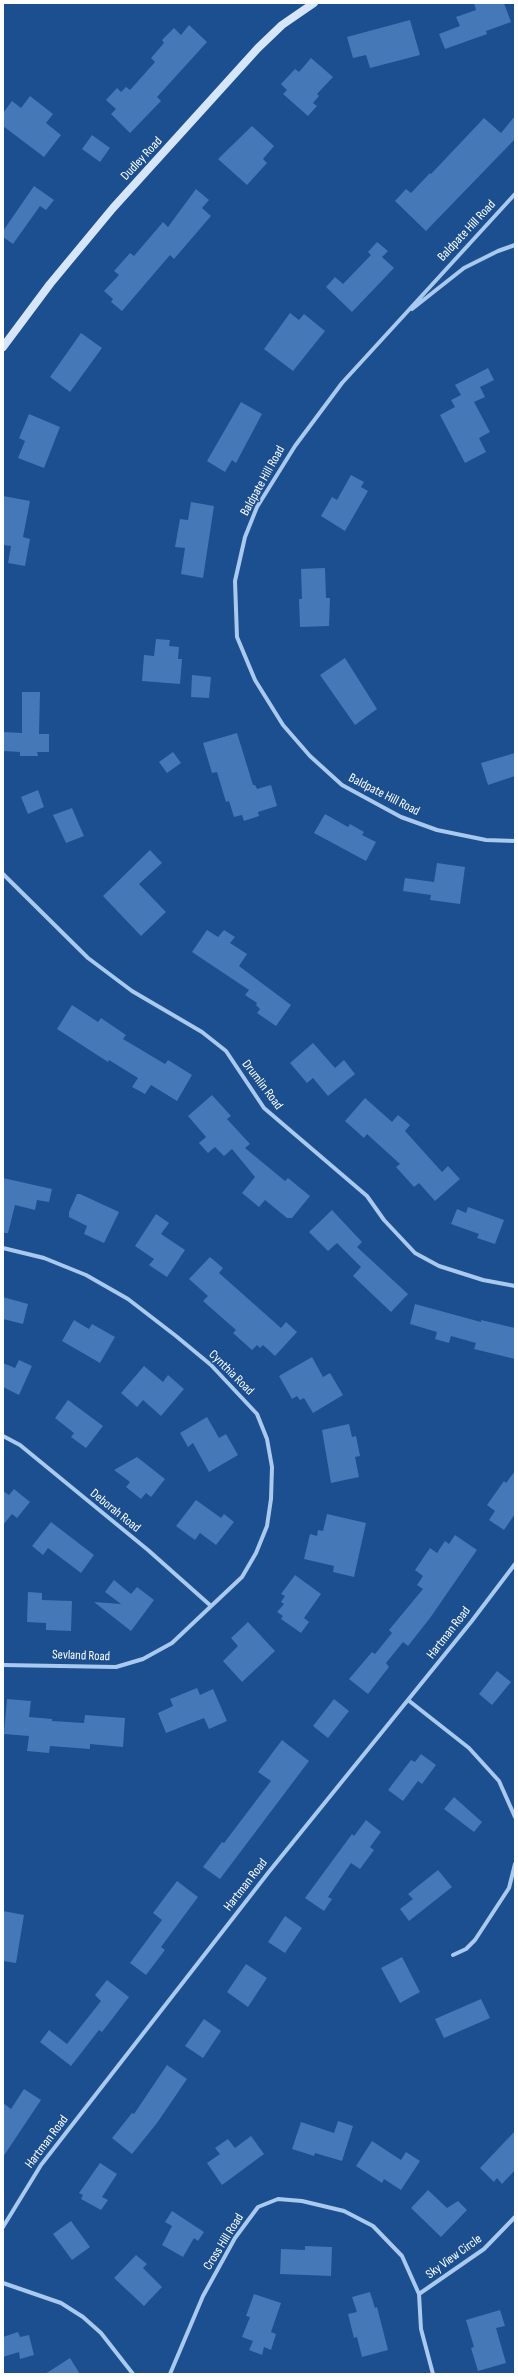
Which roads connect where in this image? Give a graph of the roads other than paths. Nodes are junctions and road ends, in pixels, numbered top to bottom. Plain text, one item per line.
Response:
1 (314, 3) edge
2 (515, 194) edge
3 (515, 245) edge
4 (402, 316) junction
5 (3, 347) edge
6 (515, 841) edge
7 (3, 874) edge
8 (3, 1248) edge
9 (515, 1286) edge
10 (3, 1436) edge
11 (515, 1564) edge
12 (211, 1606) junction
13 (3, 1665) edge
14 (408, 1700) junction
15 (515, 1817) edge
16 (515, 1864) edge
17 (453, 1955) dead end
18 (515, 2217) edge
19 (3, 2227) edge
20 (3, 2283) edge
21 (419, 2294) junction
22 (133, 2374) edge
23 (170, 2374) edge
24 (433, 2374) edge

1 - 5 street, Dudley Road
2 - 4 street, Baldpate Hill Road
3 - 4 street, Baldpate Hill Road
4 - 6 street, Baldpate Hill Road
7 - 9 street, Drumlin Road
8 - 12 street, Cynthia Road
10 - 12 street, Deborah Road
11 - 14 street, Hartman Road
12 - 13 street, Sevland Road
14 - 15 street
14 - 19 street, Hartman Road
16 - 17 street
18 - 21 street, Sky View Circle
20 - 22 street
21 - 23 street, Cross Hill Road
21 - 24 street, Cross Hill Road

